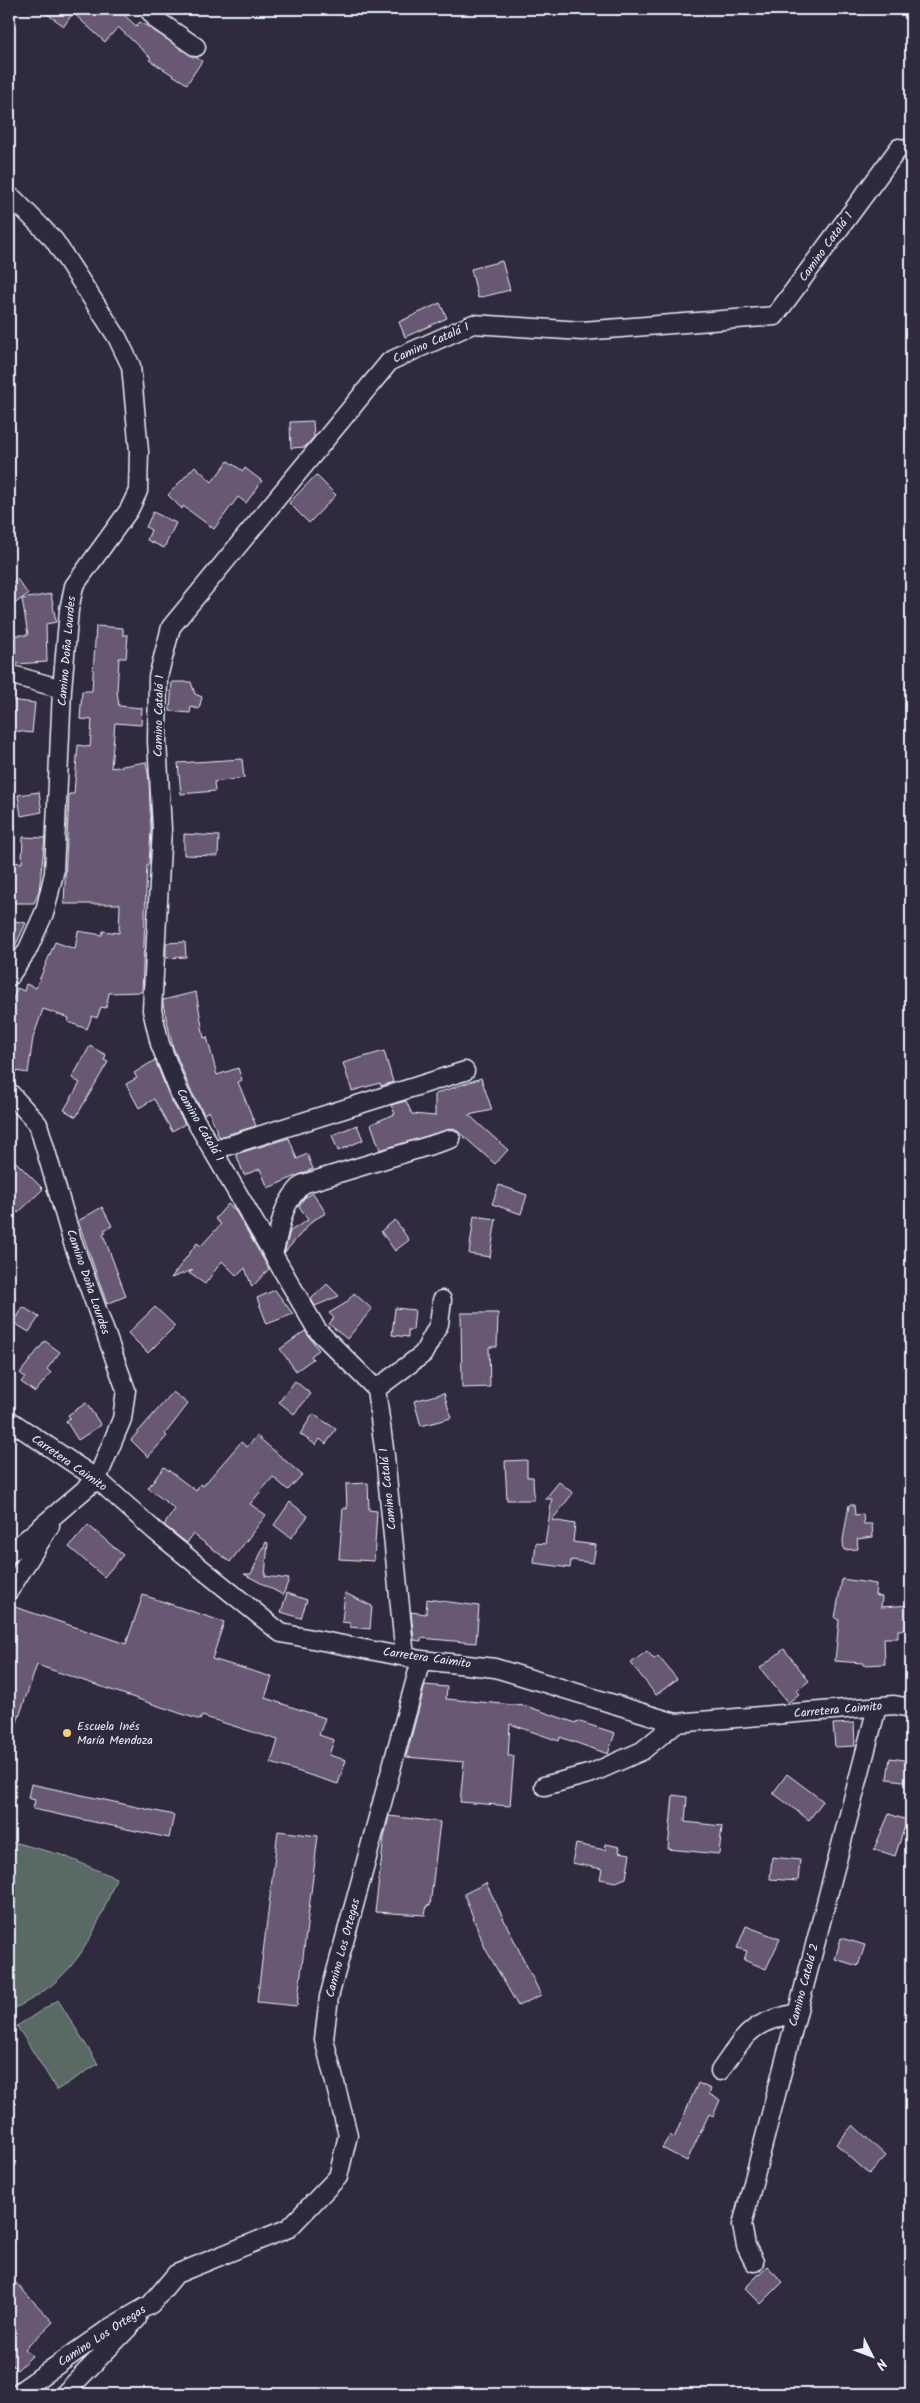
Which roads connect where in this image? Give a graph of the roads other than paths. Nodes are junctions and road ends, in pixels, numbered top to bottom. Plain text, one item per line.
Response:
1 (148, 9) edge
2 (196, 47) dead end
3 (899, 148) dead end
4 (9, 197) edge
5 (9, 674) edge
6 (62, 689) junction
7 (9, 977) edge
8 (465, 1072) dead end
9 (9, 1092) edge
10 (451, 1139) dead end
11 (214, 1150) junction
12 (273, 1254) junction
13 (442, 1300) dead end
14 (376, 1389) junction
15 (9, 1420) edge
16 (97, 1479) junction
17 (60, 1511) junction
18 (9, 1554) edge
19 (9, 1591) edge
20 (413, 1658) junction
21 (876, 1707) junction
22 (911, 1708) edge
23 (676, 1723) junction
24 (544, 1786) dead end
25 (797, 2013) junction
26 (720, 2071) dead end
27 (754, 2262) dead end
28 (151, 2304) junction
29 (16, 2394) edge
30 (64, 2394) edge

1 - 2 street
3 - 11 street, Camino Catalá 1
4 - 6 street, Camino Doña Lourdes
5 - 6 street
6 - 7 street, Camino Doña Lourdes
8 - 11 street
9 - 16 street, Camino Doña Lourdes
10 - 12 street
11 - 12 street, Camino Catalá 1
12 - 14 street, Camino Catalá 1
13 - 14 street
14 - 20 street, Camino Catalá 1
15 - 16 street, Carretera Caimito
16 - 17 street
16 - 20 street, Carretera Caimito
17 - 18 street
17 - 19 street
20 - 23 street, Carretera Caimito
20 - 28 street, Camino Los Ortegas
21 - 22 street, Carretera Caimito
21 - 23 street, Carretera Caimito
21 - 25 street, Camino Catalá 2
23 - 24 street
25 - 26 street
25 - 27 street, Camino Catalá 2
28 - 29 street, Camino Los Ortegas
28 - 30 street

